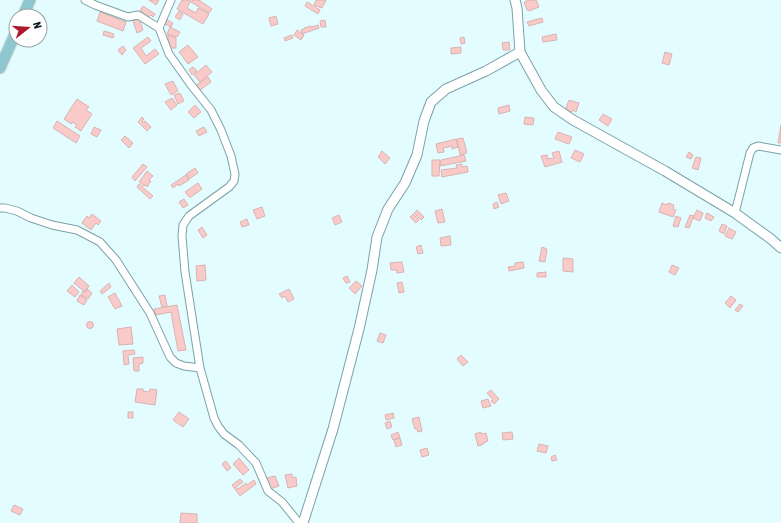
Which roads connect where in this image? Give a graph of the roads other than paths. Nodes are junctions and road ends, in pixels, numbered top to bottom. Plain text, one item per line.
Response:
1 (85, 0) edge
2 (171, 0) edge
3 (515, 0) edge
4 (159, 28) junction
5 (9, 48) edge
6 (520, 52) junction
7 (0, 68) edge
8 (781, 150) edge
9 (0, 208) edge
10 (735, 213) junction
11 (781, 248) edge
12 (200, 368) junction
13 (299, 523) edge
14 (303, 523) edge

1 - 4 street
2 - 4 street
3 - 6 street
4 - 12 street
5 - 7 main road
6 - 10 street
6 - 14 street
8 - 10 street
9 - 12 street
10 - 11 street
12 - 13 street

